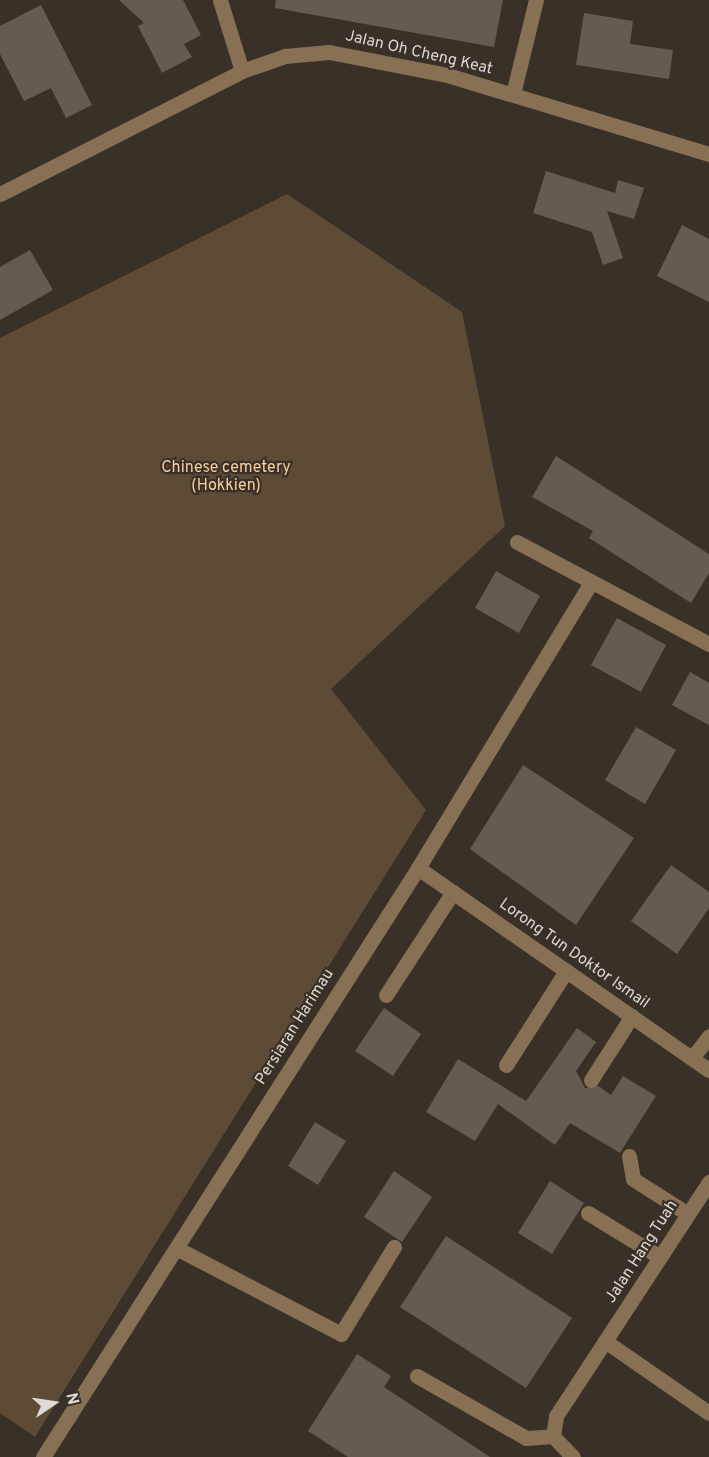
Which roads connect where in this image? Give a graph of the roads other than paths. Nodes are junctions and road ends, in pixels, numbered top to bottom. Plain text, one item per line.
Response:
1 (220, 0) edge
2 (536, 0) edge
3 (242, 71) junction
4 (513, 94) junction
5 (709, 154) edge
6 (0, 194) edge
7 (517, 542) dead end
8 (591, 582) junction
9 (709, 644) edge
10 (418, 868) junction
11 (453, 892) junction
12 (566, 970) junction
13 (386, 995) dead end
14 (632, 1017) junction
15 (709, 1036) edge
16 (692, 1058) junction
17 (506, 1065) dead end
18 (709, 1070) edge
19 (591, 1080) dead end
20 (629, 1156) dead end
21 (709, 1182) edge
22 (588, 1213) dead end
23 (688, 1214) junction
24 (394, 1247) dead end
25 (176, 1248) junction
26 (660, 1257) junction
27 (605, 1341) junction
28 (417, 1376) dead end
29 (708, 1410) edge
30 (553, 1436) junction
31 (43, 1457) edge
32 (573, 1457) edge

1 - 3 street
2 - 4 street
3 - 4 street, Jalan Oh Cheng Keat
3 - 6 street, Jalan Oh Cheng Keat
4 - 5 street, Jalan Oh Cheng Keat
7 - 8 street
8 - 9 street
8 - 10 street, Persiaran Harimau
10 - 11 street, Lorong Tun Doktor Ismail
10 - 25 street, Persiaran Harimau
11 - 12 street, Lorong Tun Doktor Ismail
11 - 13 street
12 - 14 street, Lorong Tun Doktor Ismail
12 - 17 street
14 - 16 street, Lorong Tun Doktor Ismail
14 - 19 street
15 - 16 street
16 - 18 street, Lorong Tun Doktor Ismail
20 - 23 street
21 - 23 street, Jalan Hang Tuah
22 - 26 street
23 - 26 street, Jalan Hang Tuah
24 - 25 street
25 - 31 street, Persiaran Harimau
26 - 27 street, Jalan Hang Tuah
27 - 29 street
27 - 30 street, Jalan Hang Tuah
28 - 30 street
30 - 32 street

